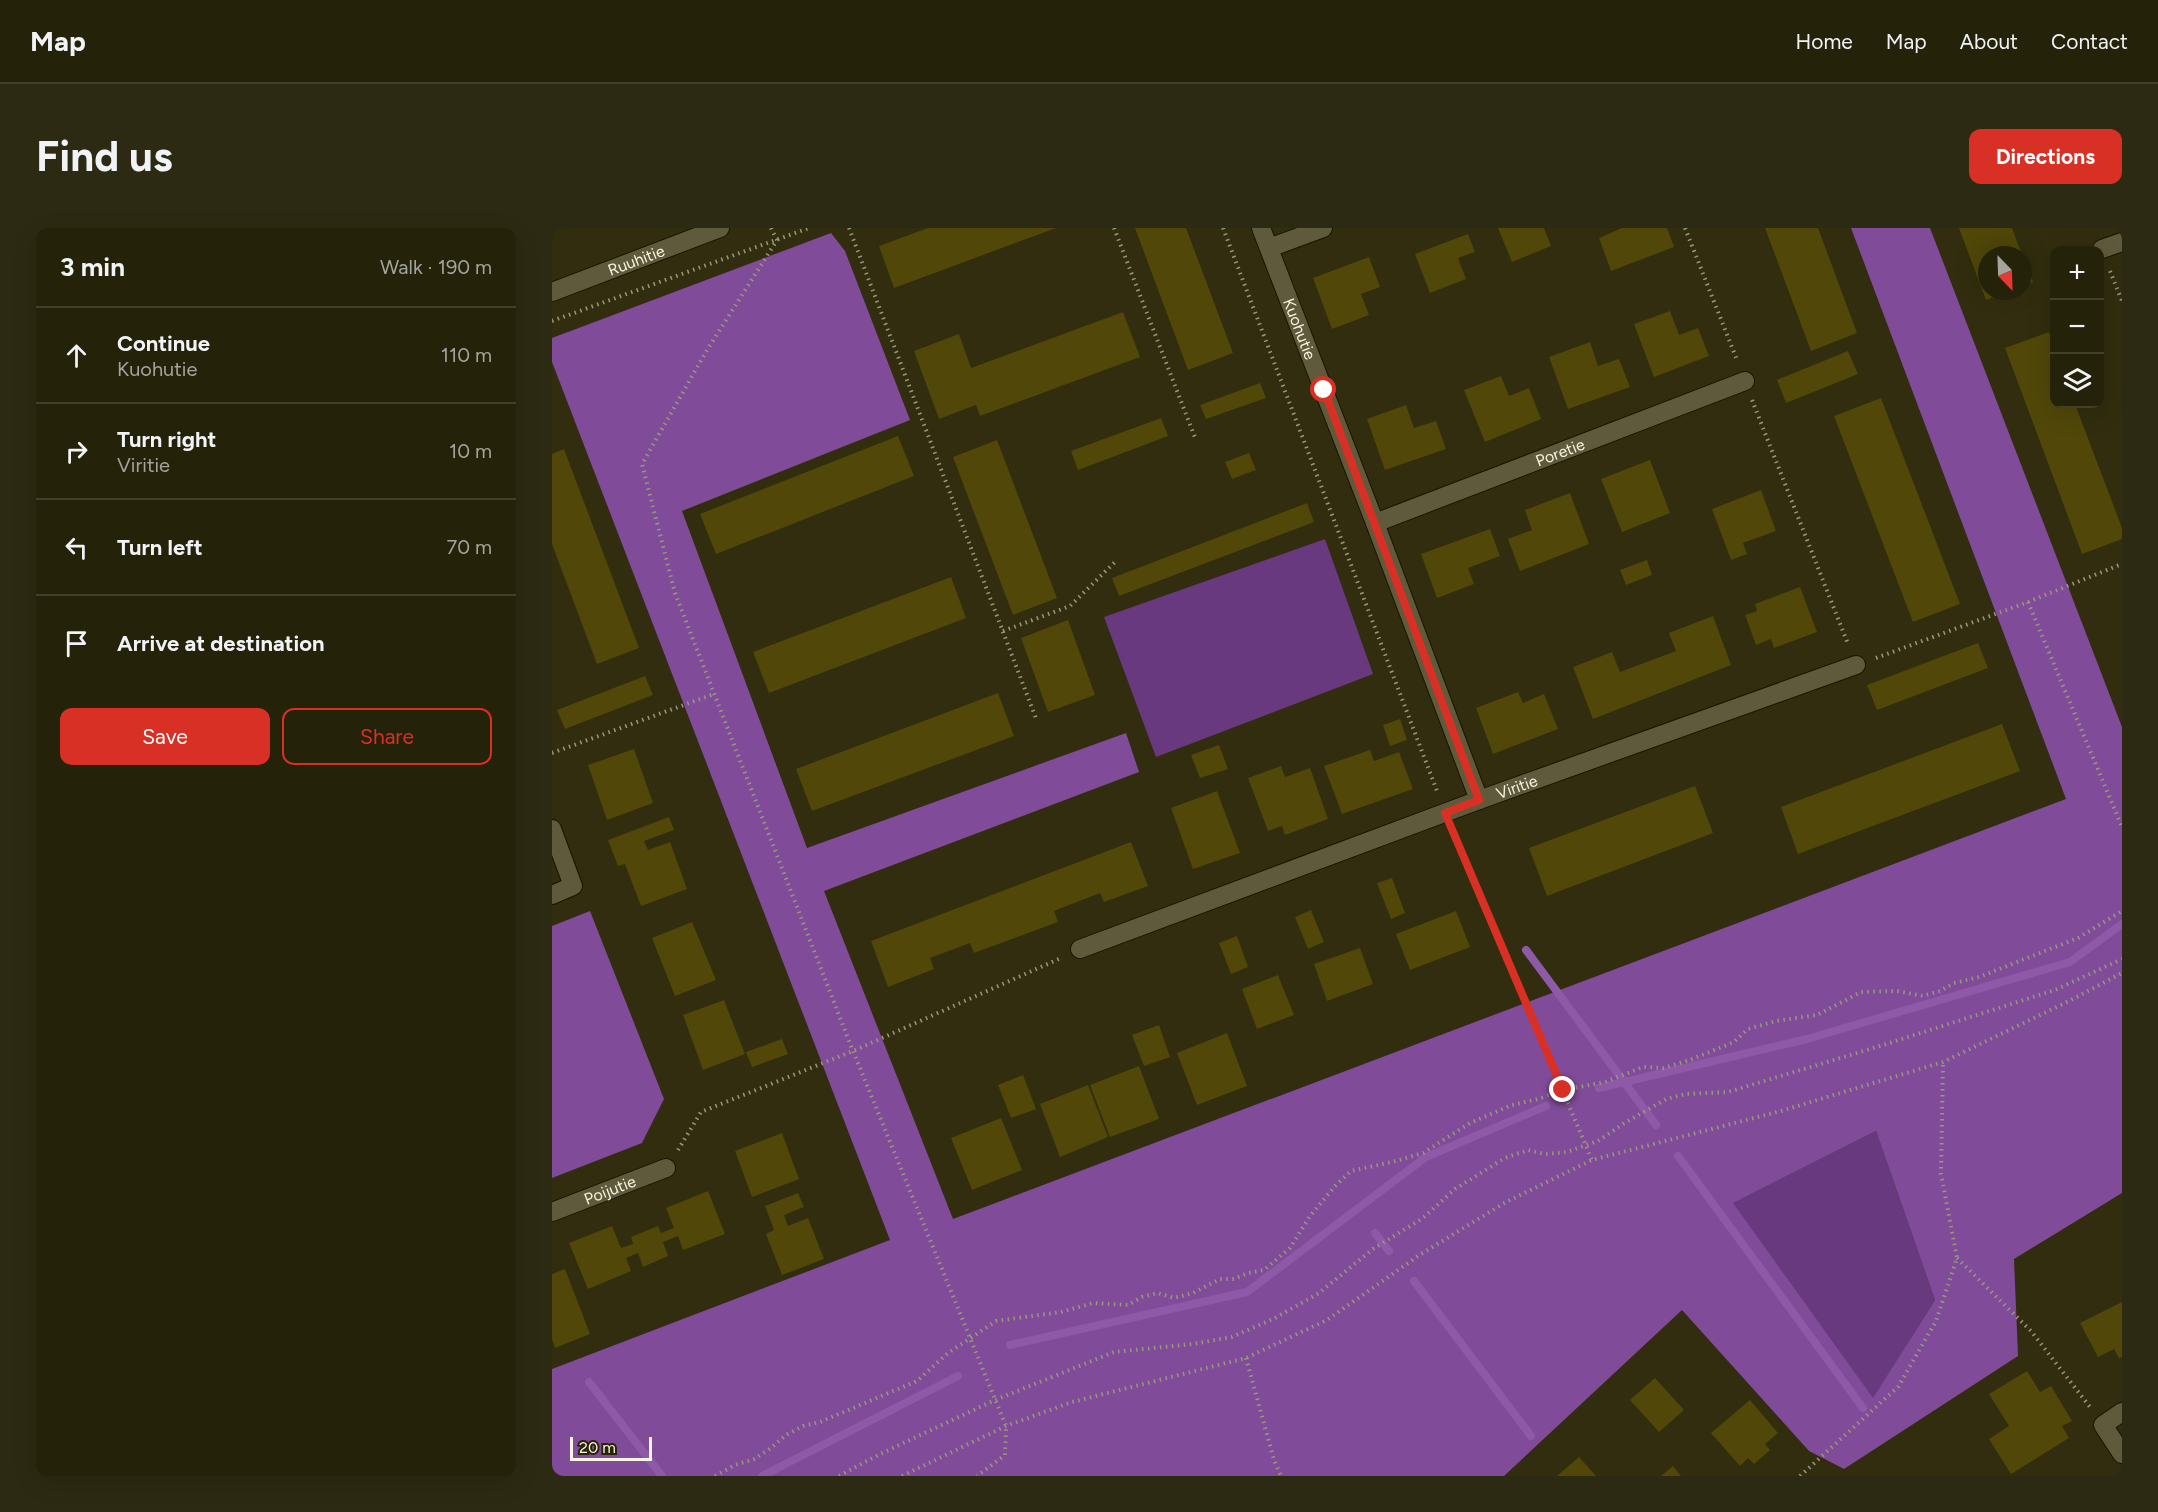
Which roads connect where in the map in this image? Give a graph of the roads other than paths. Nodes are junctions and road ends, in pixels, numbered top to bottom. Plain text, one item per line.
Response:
1 (720, 228) edge
2 (1261, 228) edge
3 (1323, 228) edge
4 (2122, 242) edge
5 (1269, 248) junction
6 (2104, 248) edge
7 (552, 292) edge
8 (1745, 381) road end
9 (1375, 523) junction
10 (1856, 665) road end
11 (1479, 800) junction
12 (552, 829) edge
13 (552, 895) edge
14 (1080, 949) road end
15 (666, 1168) road end
16 (552, 1212) edge
17 (2122, 1412) edge
18 (2122, 1454) edge

1 - 7 street, Ruuhitie
2 - 5 street, Kuohutie
3 - 5 street
4 - 6 street
5 - 9 street, Kuohutie
8 - 9 street, Poretie
9 - 11 street, Kuohutie
10 - 11 street, Viritie
11 - 14 street, Viritie
12 - 13 street
15 - 16 street, Poijutie
17 - 18 street

